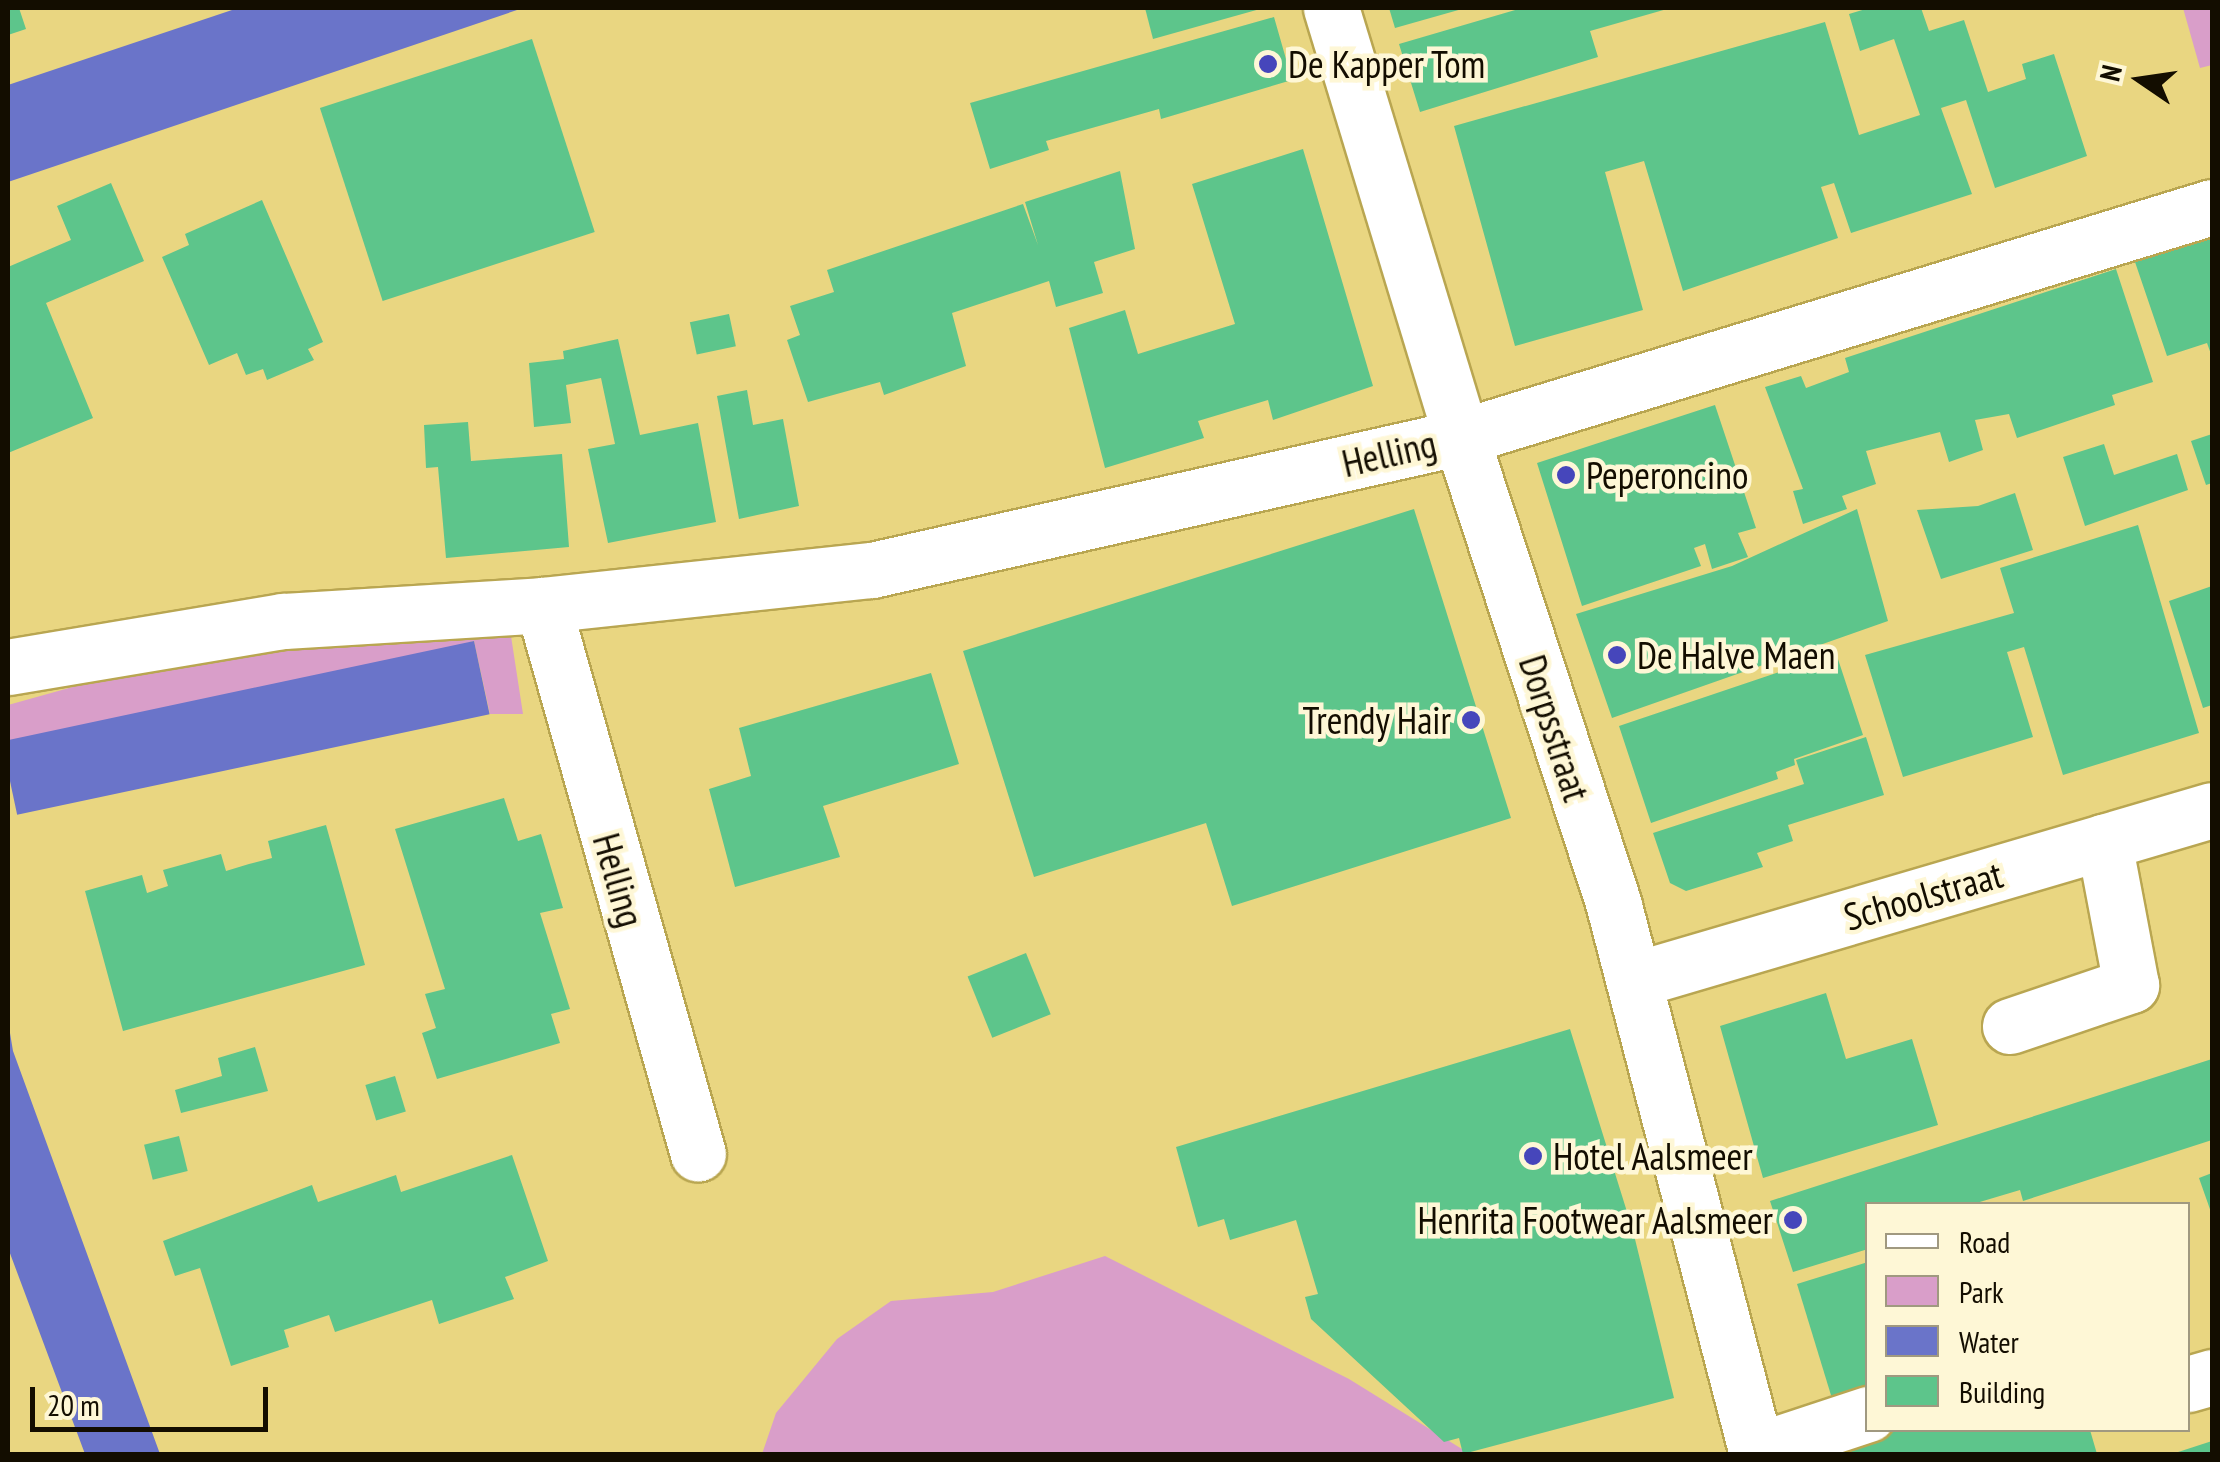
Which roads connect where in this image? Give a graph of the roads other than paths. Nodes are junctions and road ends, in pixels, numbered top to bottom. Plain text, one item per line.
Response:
1 (1330, 8) edge
2 (2212, 208) edge
3 (1460, 437) junction
4 (544, 605) junction
5 (8, 667) edge
6 (2212, 810) edge
7 (2104, 842) junction
8 (1634, 980) junction
9 (2010, 1026) dead end
10 (698, 1154) dead end
11 (1865, 1415) edge
12 (1756, 1453) edge

1 - 3 street, Dorpsstraat
2 - 3 street, Helling
3 - 4 street, Helling
3 - 8 street, Dorpsstraat
4 - 5 street, Helling
4 - 10 street, Helling
6 - 7 street, Schoolstraat
7 - 8 street, Schoolstraat
7 - 9 street
8 - 12 street, Dorpsstraat
11 - 12 street

